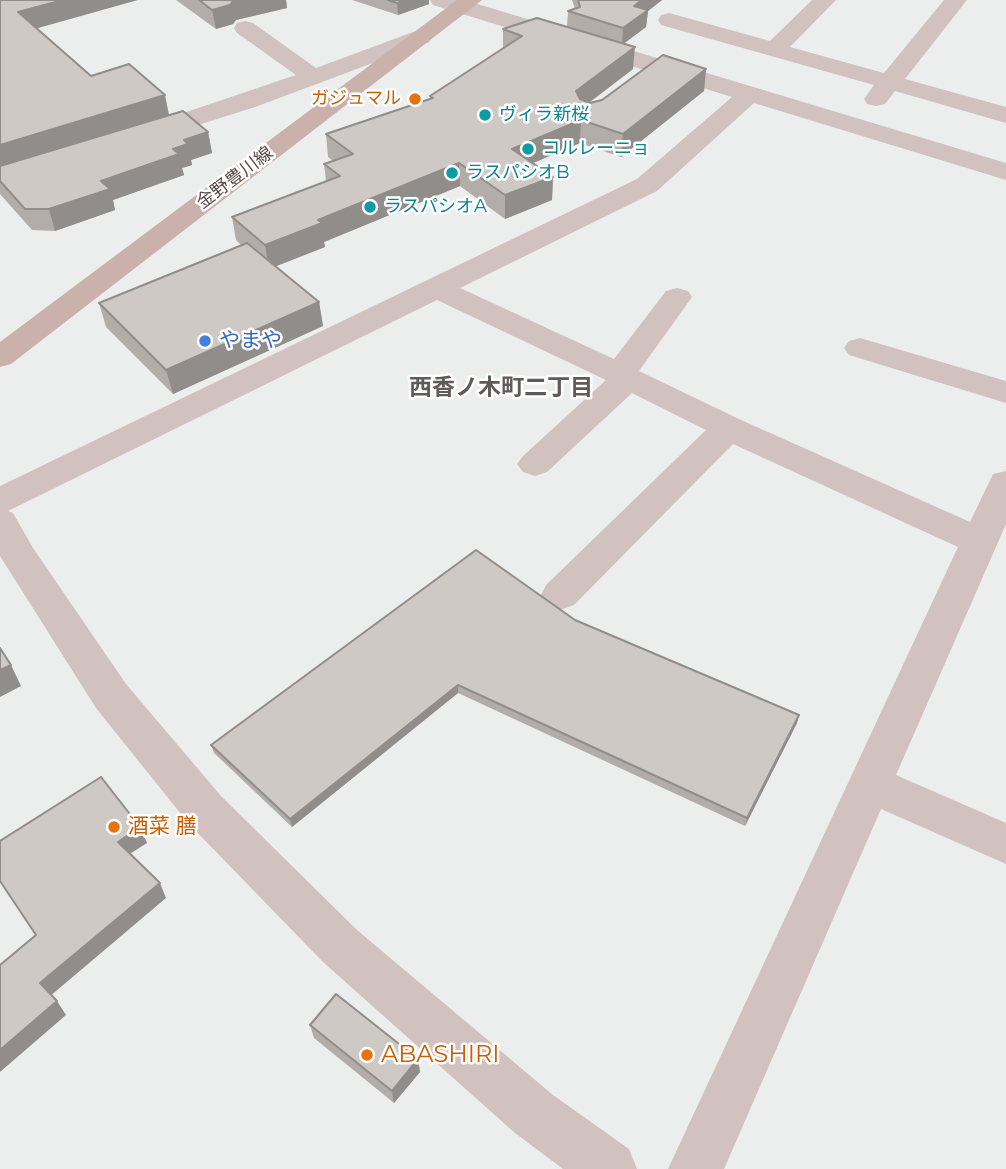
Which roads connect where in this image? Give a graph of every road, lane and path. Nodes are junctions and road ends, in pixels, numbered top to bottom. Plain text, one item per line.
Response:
1 (693, 0) edge
2 (825, 0) edge
3 (956, 0) edge
4 (458, 2) edge
5 (669, 20) junction
6 (245, 28) dead end
7 (421, 37) junction
8 (774, 50) junction
9 (626, 56) junction
10 (314, 77) junction
11 (890, 83) junction
12 (285, 88) junction
13 (750, 94) junction
14 (320, 114) junction
15 (1006, 115) edge
16 (853, 125) junction
17 (114, 144) edge
18 (1006, 172) edge
19 (436, 288) junction
20 (677, 297) dead end
21 (860, 348) dead end
22 (0, 357) edge
23 (624, 376) junction
24 (1006, 392) edge
25 (729, 428) junction
26 (534, 464) dead end
27 (1006, 483) edge
28 (0, 501) edge
29 (0, 522) edge
30 (980, 542) junction
31 (560, 595) dead end
32 (872, 784) junction
33 (1006, 844) edge
34 (609, 1169) edge
35 (696, 1169) edge

1 - 5 street
2 - 8 street
3 - 11 street
4 - 7 main road, 金野豊川線
4 - 9 street
5 - 8 street
5 - 9 street
6 - 10 street
7 - 10 street
7 - 14 main road, 金野豊川線
8 - 11 street
9 - 13 street
10 - 12 street
11 - 15 street
11 - 16 street
12 - 14 street
12 - 17 street
13 - 16 street
13 - 19 street
14 - 22 main road, 金野豊川線
16 - 18 street
19 - 23 street
19 - 28 street
20 - 23 street
21 - 24 street
23 - 25 street
23 - 26 street
25 - 30 street
25 - 31 street
27 - 30 street
29 - 34 street
30 - 32 street
32 - 33 street
32 - 35 street

